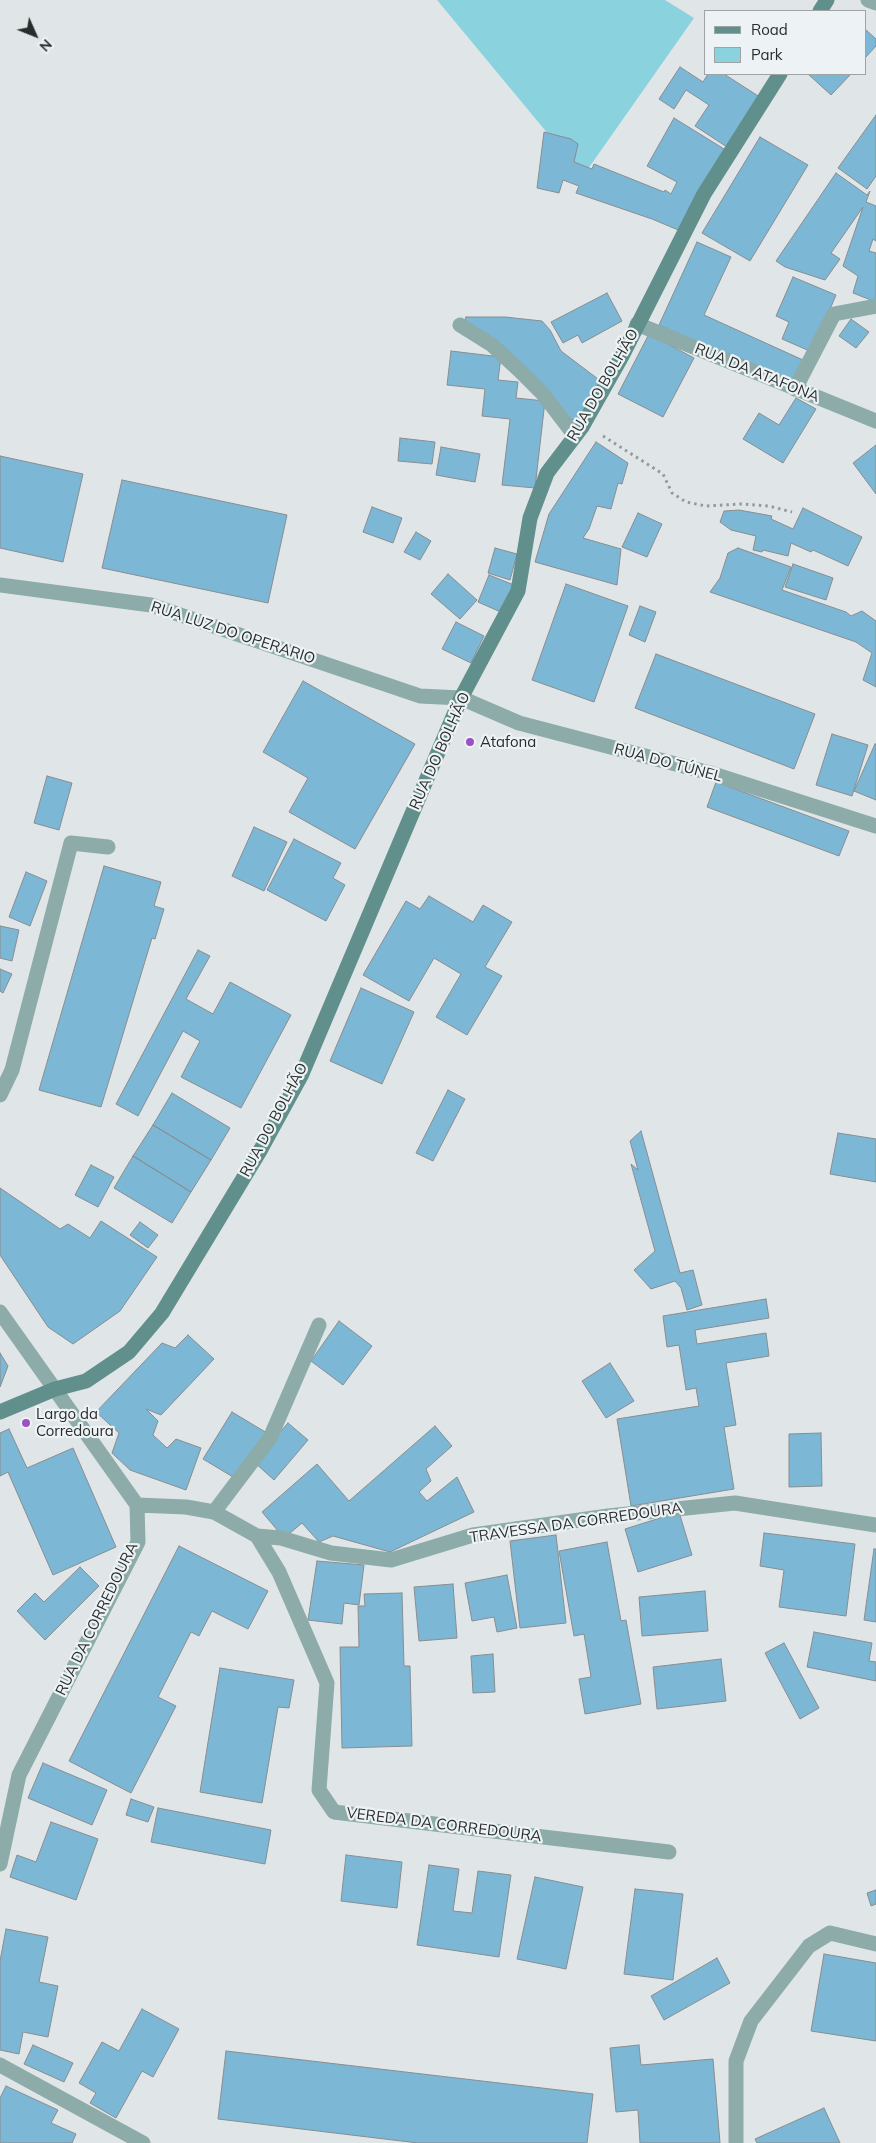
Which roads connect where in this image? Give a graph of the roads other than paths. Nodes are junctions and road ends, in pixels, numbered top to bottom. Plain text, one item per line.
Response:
1 (868, 0) edge
2 (876, 2) edge
3 (779, 75) edge
4 (876, 306) edge
5 (637, 324) junction
6 (460, 325) dead end
7 (795, 389) junction
8 (876, 421) edge
9 (579, 430) junction
10 (0, 585) edge
11 (461, 698) junction
12 (876, 826) edge
13 (108, 847) dead end
14 (0, 1095) edge
15 (0, 1312) edge
16 (319, 1325) dead end
17 (54, 1389) junction
18 (0, 1412) edge
19 (137, 1505) junction
20 (214, 1512) junction
21 (876, 1525) edge
22 (257, 1536) junction
23 (669, 1852) dead end
24 (0, 1864) edge
25 (876, 1944) edge
26 (0, 2065) edge
27 (142, 2143) edge
28 (736, 2143) edge

1 - 2 street
3 - 5 street, RUA DO BOLHÃO
4 - 7 street
5 - 7 street, RUA DA ATAFONA
5 - 9 street, RUA DO BOLHÃO
6 - 9 street
7 - 8 street, RUA DA ATAFONA
9 - 11 street, RUA DO BOLHÃO
10 - 11 street, RUA LUZ DO OPERARIO
11 - 12 street, RUA DO TÚNEL
11 - 17 street, RUA DO BOLHÃO
13 - 14 street
15 - 17 street
16 - 20 street
17 - 18 street, RUA DO BOLHÃO
17 - 19 street
19 - 20 street, TRAVESSA DA CORREDOURA
19 - 24 street, RUA DA CORREDOURA
20 - 22 street, TRAVESSA DA CORREDOURA
21 - 22 street, TRAVESSA DA CORREDOURA
22 - 23 street, VEREDA DA CORREDOURA
25 - 28 street
26 - 27 street

